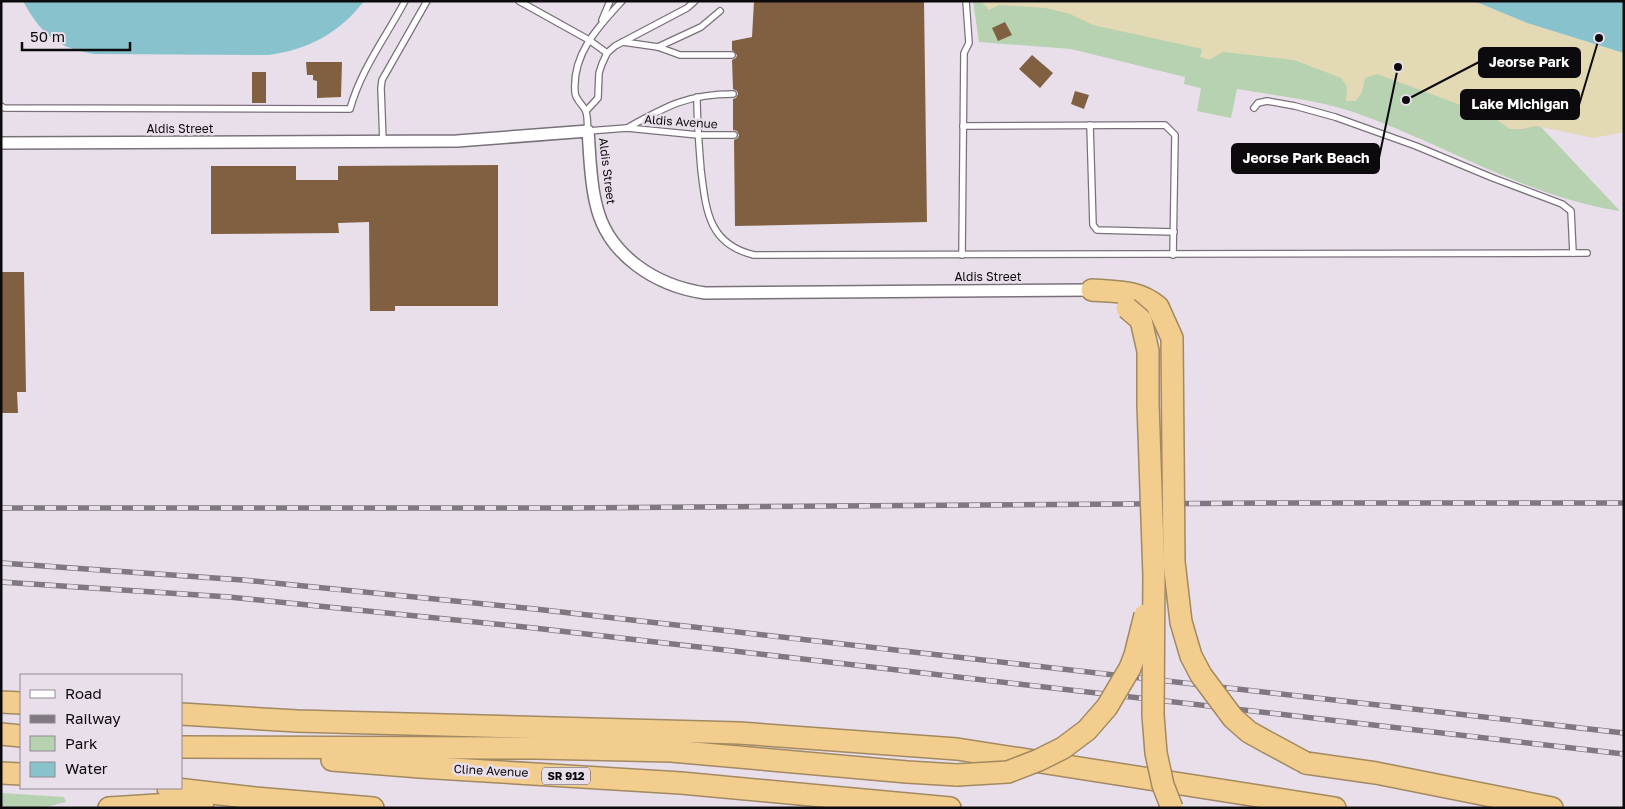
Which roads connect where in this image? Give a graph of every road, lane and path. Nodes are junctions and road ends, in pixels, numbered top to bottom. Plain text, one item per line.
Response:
1 (405, 1) edge
2 (427, 1) edge
3 (519, 1) edge
4 (610, 1) edge
5 (622, 1) edge
6 (695, 1) edge
7 (966, 1) edge
8 (720, 11) dead end
9 (601, 24) junction
10 (589, 40) junction
11 (623, 42) junction
12 (658, 47) junction
13 (607, 53) junction
14 (732, 55) dead end
15 (733, 94) dead end
16 (697, 97) junction
17 (1, 106) edge
18 (1254, 108) dead end
19 (586, 111) junction
20 (1090, 125) junction
21 (963, 126) junction
22 (627, 128) junction
23 (588, 131) junction
24 (698, 135) junction
25 (734, 136) dead end
26 (383, 142) junction
27 (1, 143) edge
28 (1174, 232) junction
29 (1573, 253) junction
30 (1587, 253) dead end
31 (1173, 255) junction
32 (962, 256) junction
33 (1092, 290) junction
34 (1154, 576) junction
35 (1, 702) edge
36 (20, 703) edge
37 (182, 714) edge
38 (1, 734) edge
39 (20, 736) edge
40 (182, 747) edge
41 (182, 747) edge
42 (1, 773) edge
43 (20, 774) edge
44 (177, 789) edge
45 (255, 798) junction
46 (109, 808) edge
47 (373, 808) edge
48 (950, 808) edge
49 (1172, 808) edge
50 (1335, 808) edge
51 (1552, 808) edge

1 - 17 lane
2 - 26 lane
3 - 10 lane
4 - 9 lane
5 - 9 lane
6 - 11 lane
7 - 21 lane
8 - 12 lane
9 - 10 lane
10 - 13 lane
10 - 19 lane
11 - 12 lane
11 - 13 lane
12 - 14 lane
13 - 19 lane
15 - 16 lane, Aldis Avenue
16 - 22 lane, Aldis Avenue
16 - 24 lane
18 - 29 lane
19 - 23 lane
20 - 21 lane
20 - 28 lane
20 - 28 lane
21 - 32 lane
22 - 23 lane, Aldis Avenue
22 - 24 lane, Aldis Avenue
23 - 26 street, Aldis Street
23 - 33 street, Aldis Street
24 - 25 lane, Aldis Avenue
24 - 32 lane
26 - 27 street, Aldis Street
28 - 31 lane
29 - 30 lane
29 - 31 lane
31 - 32 lane
33 - 34 highway, bridge
33 - 51 highway, bridge
34 - 40 highway, bridge
34 - 49 highway, bridge
35 - 36 highway
37 - 50 highway
38 - 39 highway
41 - 48 highway, Cline Avenue / SR 912
42 - 43 highway
44 - 45 highway
45 - 46 highway
45 - 47 highway

